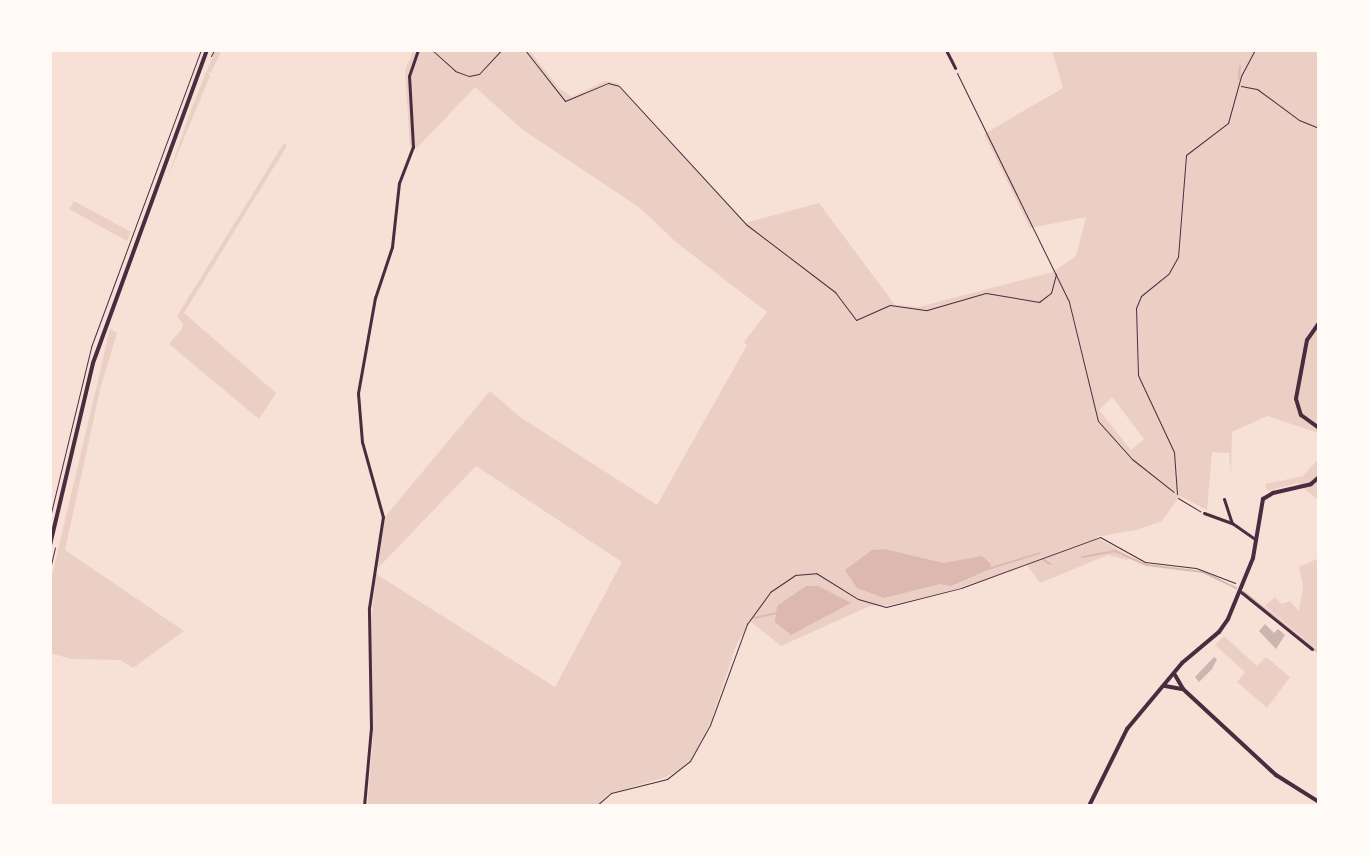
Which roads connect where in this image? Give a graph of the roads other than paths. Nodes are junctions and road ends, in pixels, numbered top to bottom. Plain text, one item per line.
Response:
1 (207, 50) edge
2 (418, 50) edge
3 (946, 50) edge
4 (955, 68) road end
5 (1319, 323) edge
6 (1319, 428) edge
7 (1319, 477) edge
8 (1224, 499) dead end
9 (1204, 513) road end
10 (1232, 523) junction
11 (1256, 540) junction
12 (50, 545) edge
13 (1240, 592) junction
14 (1312, 649) dead end
15 (1175, 675) junction
16 (1165, 686) junction
17 (1183, 689) junction
18 (1319, 802) edge
19 (364, 806) edge
20 (1089, 806) edge

1 - 12 street
2 - 19 street
3 - 4 street
5 - 6 street
7 - 11 street
8 - 10 street
9 - 10 street
10 - 11 street
11 - 13 street
13 - 14 street
13 - 15 street
15 - 16 street
15 - 17 street
16 - 17 street
16 - 20 street
17 - 18 street

